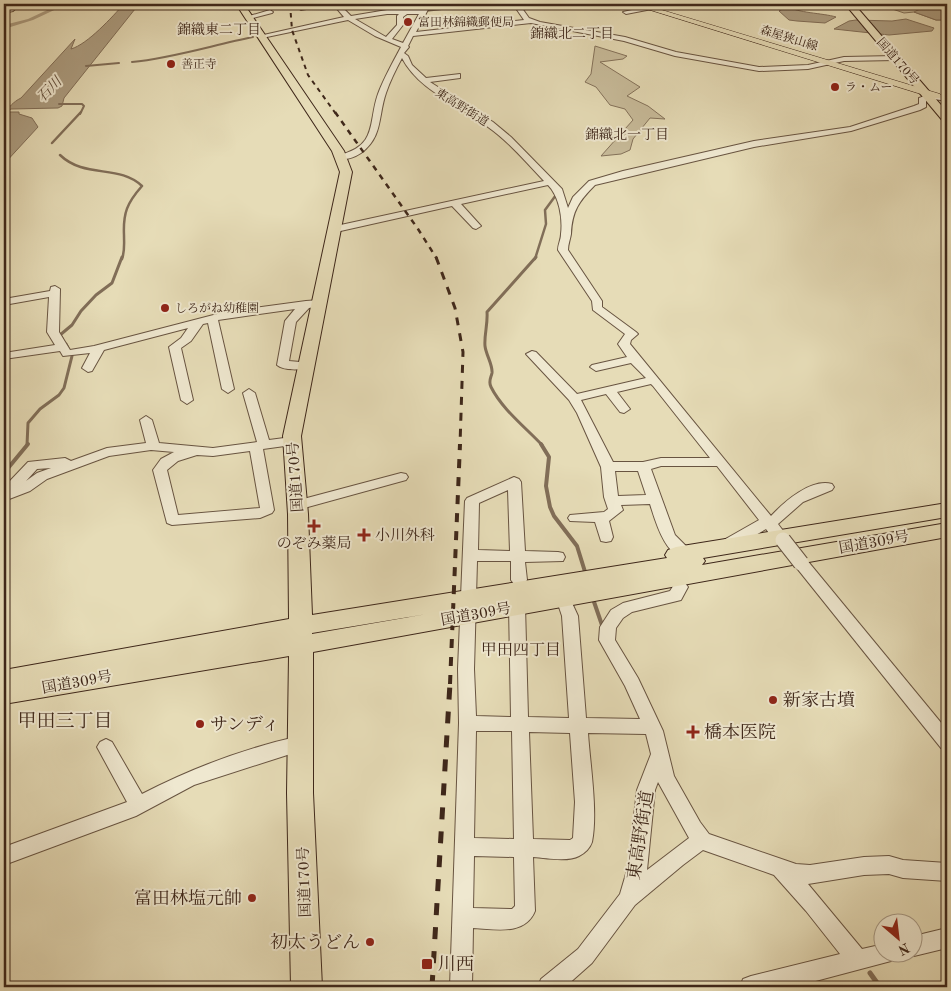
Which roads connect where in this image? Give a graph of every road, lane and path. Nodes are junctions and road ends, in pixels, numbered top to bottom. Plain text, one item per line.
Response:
1 (17, 4) edge
2 (329, 4) edge
3 (336, 4) edge
4 (408, 4) edge
5 (428, 4) edge
6 (516, 4) edge
7 (628, 4) edge
8 (849, 4) edge
9 (856, 4) edge
10 (302, 8) dead end
11 (244, 10) edge
12 (637, 10) edge
13 (4, 11) edge
14 (270, 12) dead end
15 (405, 12) junction
16 (423, 12) junction
17 (626, 12) dead end
18 (662, 12) junction
19 (349, 18) junction
20 (865, 19) junction
21 (532, 22) junction
22 (412, 34) junction
23 (262, 36) junction
24 (880, 36) junction
25 (388, 39) junction
26 (406, 46) junction
27 (402, 55) junction
28 (895, 58) junction
29 (827, 62) junction
30 (457, 76) dead end
31 (424, 81) junction
32 (934, 96) edge
33 (947, 108) edge
34 (947, 119) edge
35 (342, 158) junction
36 (550, 182) junction
37 (453, 202) junction
38 (476, 226) dead end
39 (565, 226) junction
40 (336, 229) junction
41 (4, 302) edge
42 (313, 303) junction
43 (206, 320) junction
44 (99, 348) junction
45 (69, 352) junction
46 (532, 354) dead end
47 (4, 356) edge
48 (634, 359) junction
49 (596, 367) dead end
50 (88, 368) dead end
51 (653, 380) junction
52 (228, 389) dead end
53 (609, 390) junction
54 (249, 393) dead end
55 (574, 398) junction
56 (187, 400) dead end
57 (624, 409) dead end
58 (146, 420) dead end
59 (292, 441) junction
60 (154, 446) junction
61 (260, 446) junction
62 (203, 451) junction
63 (719, 462) junction
64 (643, 466) junction
65 (608, 467) junction
66 (400, 476) dead end
67 (827, 487) dead end
68 (9, 494) edge
69 (654, 499) junction
70 (614, 501) junction
71 (297, 505) junction
72 (947, 510) edge
73 (602, 517) junction
74 (575, 518) dead end
75 (947, 519) edge
76 (947, 530) edge
77 (777, 533) junction
78 (606, 537) dead end
79 (947, 540) edge
80 (686, 553) junction
81 (469, 555) junction
82 (516, 556) junction
83 (558, 557) dead end
84 (804, 566) junction
85 (519, 580) junction
86 (680, 587) junction
87 (469, 600) junction
88 (517, 606) junction
89 (567, 607) junction
90 (300, 636) junction
91 (4, 680) edge
92 (4, 694) edge
93 (468, 723) junction
94 (520, 724) junction
95 (578, 726) junction
96 (652, 727) junction
97 (947, 743) edge
98 (300, 744) junction
99 (106, 747) dead end
100 (659, 754) junction
101 (139, 805) junction
102 (702, 840) junction
103 (465, 847) junction
104 (523, 848) junction
105 (4, 856) edge
106 (776, 866) junction
107 (947, 872) edge
108 (628, 899) junction
109 (463, 918) junction
110 (947, 938) edge
111 (924, 944) edge
112 (874, 956) edge
113 (858, 960) junction
114 (307, 987) edge
115 (461, 987) edge
116 (549, 987) edge
117 (751, 987) edge

1 - 13 street
2 - 10 street
3 - 19 street
4 - 15 street
5 - 16 street
6 - 21 street
7 - 12 street
8 - 20 highway, 国道170号
9 - 20 highway, 国道170号
11 - 14 street
11 - 23 highway, 国道170号
12 - 17 street
12 - 18 street
12 - 18 main road, 森屋狭山線
15 - 16 street
15 - 19 street
15 - 25 street
16 - 22 street
18 - 29 main road, 森屋狭山線
19 - 23 street
19 - 25 street
20 - 24 highway, 国道170号
21 - 22 street
21 - 29 street
22 - 26 street
23 - 35 highway, 国道170号
24 - 28 highway, 国道170号
24 - 32 highway, 国道170号
25 - 26 street
26 - 27 street
27 - 31 street, 東高野街道
27 - 35 street
28 - 29 street
28 - 32 highway, 国道170号
29 - 32 main road, 森屋狭山線
30 - 31 street
31 - 36 street, 東高野街道
32 - 33 highway, 国道170号
32 - 34 highway, 国道170号
32 - 39 street
35 - 40 highway, 国道170号
36 - 37 street
36 - 39 street, 東高野街道
37 - 38 street
37 - 40 street
39 - 48 street
40 - 42 highway, 国道170号
41 - 45 street
42 - 43 street
42 - 59 highway, 国道170号
43 - 44 street
43 - 52 street
43 - 56 street
44 - 45 street
44 - 50 street
45 - 47 street
46 - 55 street
48 - 49 street
48 - 51 street
51 - 53 street
51 - 63 street
53 - 55 street
53 - 57 street
54 - 61 street
55 - 65 street
58 - 60 street
59 - 61 street
59 - 71 highway, 国道170号
60 - 62 street
60 - 68 street
61 - 62 street
61 - 62 street
63 - 64 street
63 - 77 street
64 - 65 street
64 - 69 street
65 - 70 street
66 - 71 street
67 - 77 street
69 - 70 street
69 - 80 street
70 - 73 street
71 - 90 highway, 国道170号
72 - 77 highway
73 - 74 street
73 - 78 street
75 - 87 highway, 国道309号
76 - 88 highway, 国道309号
77 - 80 highway
77 - 84 street, bridge
79 - 84 highway
80 - 85 highway
81 - 82 street
81 - 82 street
81 - 87 street
82 - 83 street
82 - 85 street
84 - 86 highway
84 - 97 street
85 - 87 highway
86 - 89 highway
86 - 96 street
87 - 88 highway, 国道309号
87 - 90 highway, 国道309号
87 - 90 highway, 国道309号
87 - 93 street
88 - 89 highway
88 - 94 street
89 - 95 street
90 - 91 highway, 国道309号
90 - 92 highway, 国道309号
90 - 98 highway, 国道170号
93 - 94 street
93 - 103 street
94 - 95 street
94 - 104 street
95 - 96 street
95 - 104 street
96 - 100 street
98 - 101 street
98 - 114 highway, 国道170号
99 - 101 street
100 - 102 street
100 - 108 street, 東高野街道
101 - 105 street
102 - 106 street
102 - 108 street
103 - 104 street
103 - 109 street
104 - 109 street
106 - 107 street
106 - 113 street
108 - 116 street, 東高野街道
109 - 115 street
110 - 111 street
112 - 113 street
113 - 117 street

